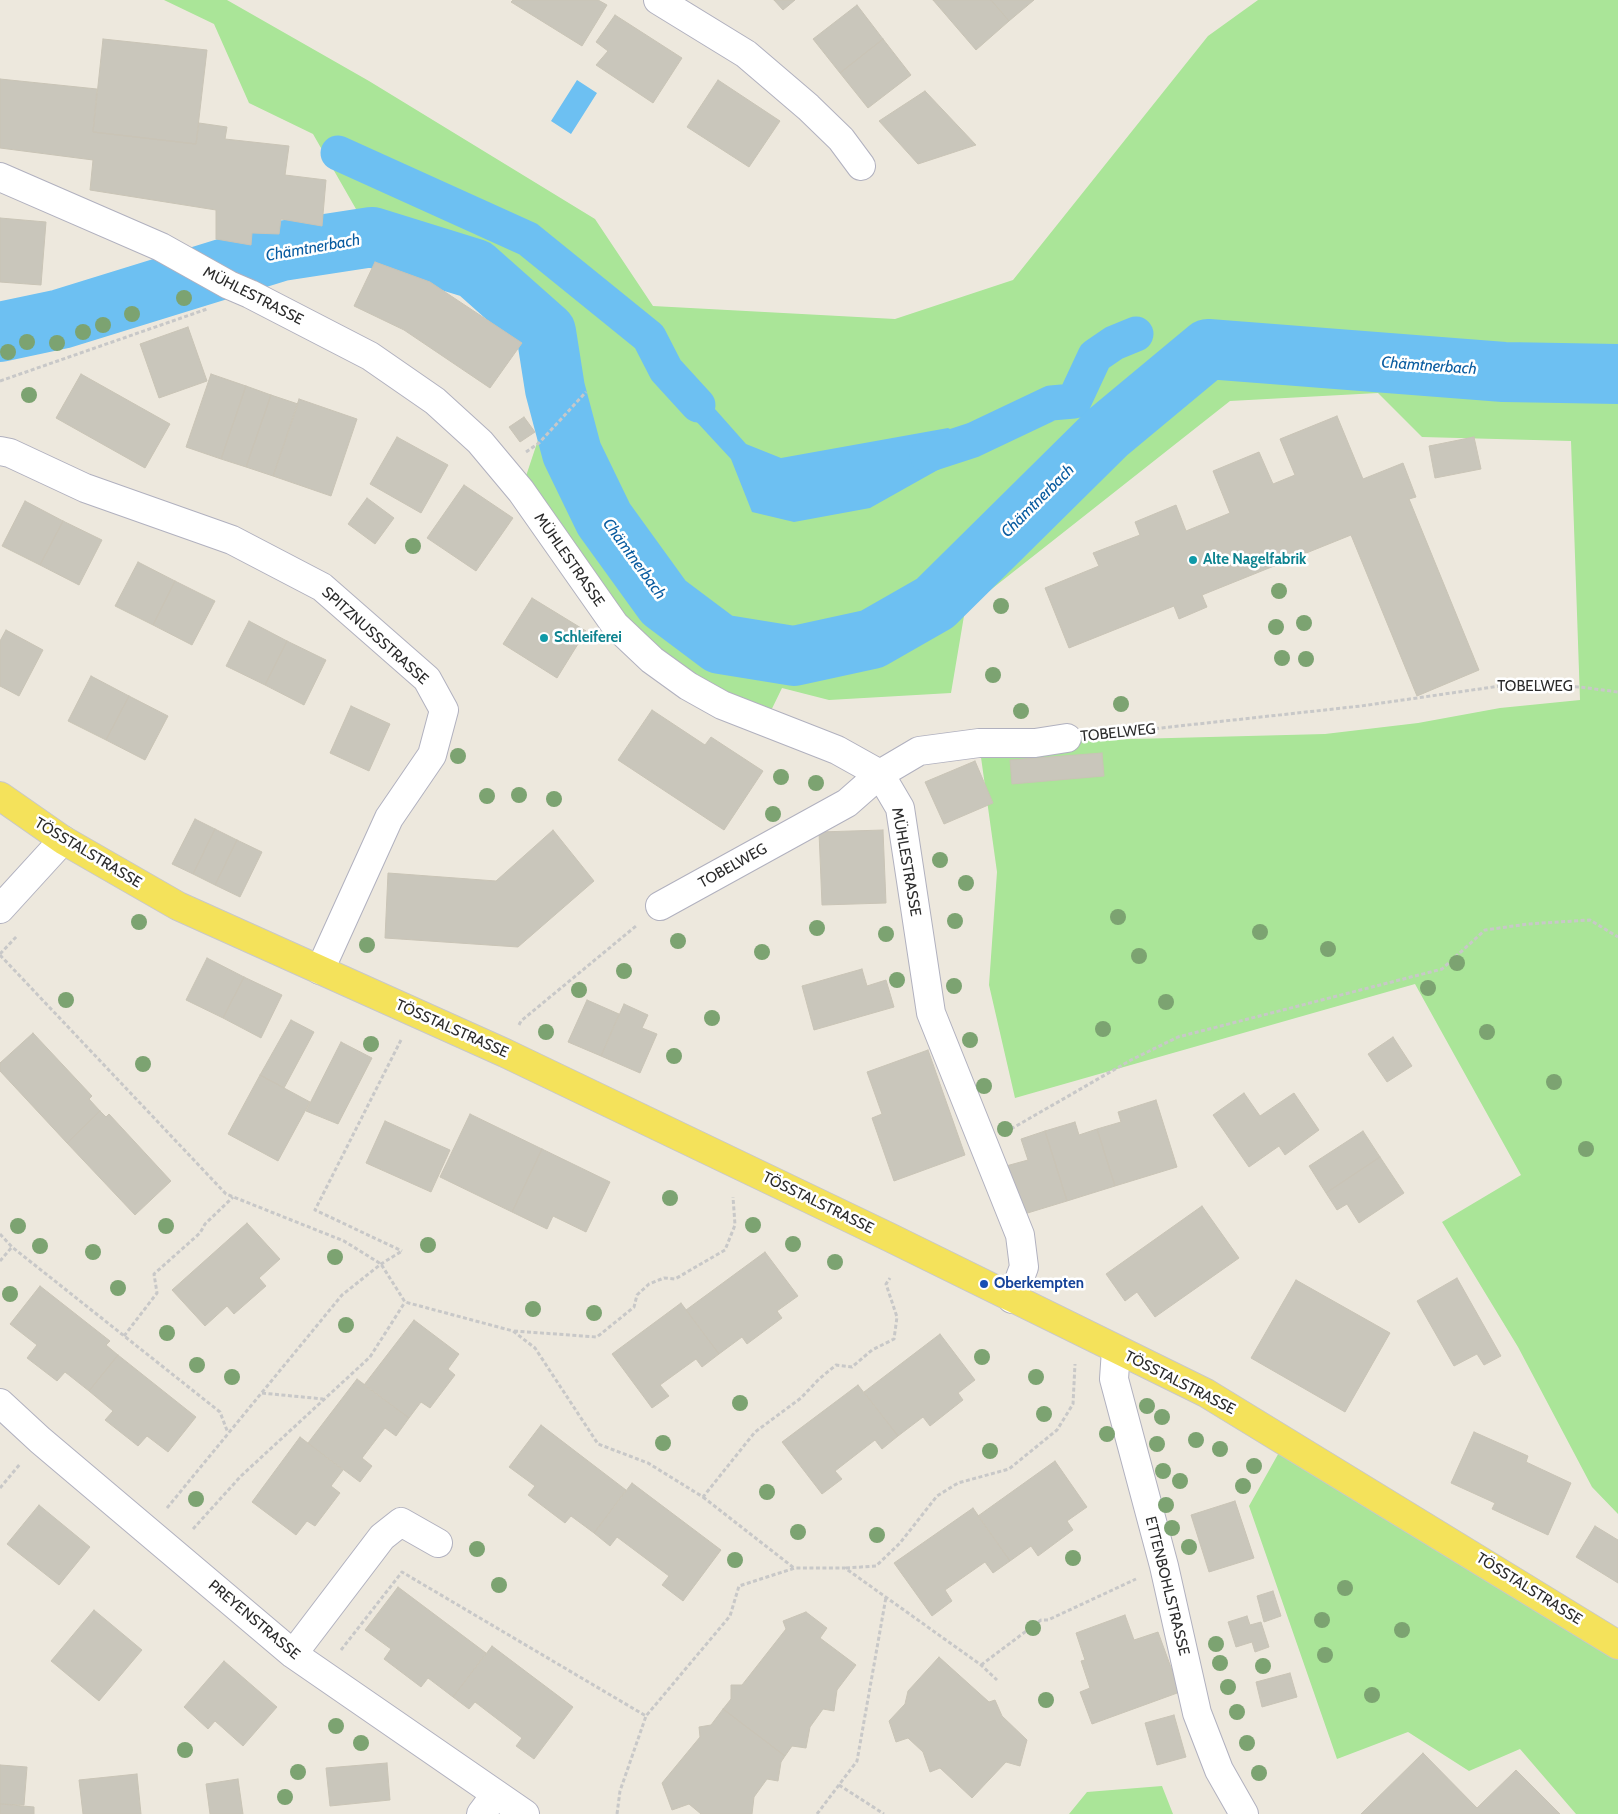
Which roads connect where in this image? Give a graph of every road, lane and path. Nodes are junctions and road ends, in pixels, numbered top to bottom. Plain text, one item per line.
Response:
1 (658, 0) edge
2 (861, 166) dead end
3 (0, 177) edge
4 (240, 290) junction
5 (0, 381) edge
6 (586, 392) dead end
7 (539, 443) dead end
8 (0, 451) edge
9 (1618, 692) edge
10 (1067, 738) joint
11 (880, 774) junction
12 (0, 796) edge
13 (63, 840) junction
14 (660, 906) joint
15 (0, 908) edge
16 (1618, 937) edge
17 (0, 955) edge
18 (320, 970) junction
19 (415, 1013) junction
20 (505, 1053) junction
21 (991, 1164) junction
22 (733, 1191) dead end
23 (233, 1197) junction
24 (0, 1234) edge
25 (12, 1247) junction
26 (0, 1261) edge
27 (381, 1264) junction
28 (890, 1278) dead end
29 (1012, 1299) junction
30 (404, 1302) junction
31 (513, 1331) junction
32 (124, 1336) junction
33 (1116, 1350) junction
34 (1075, 1362) dead end
35 (261, 1393) junction
36 (324, 1400) junction
37 (0, 1403) edge
38 (228, 1433) junction
39 (703, 1497) junction
40 (148, 1531) junction
41 (438, 1543) dead end
42 (172, 1551) junction
43 (1164, 1566) junction
44 (795, 1568) junction
45 (845, 1568) junction
46 (886, 1597) junction
47 (1618, 1644) edge
48 (293, 1654) junction
49 (981, 1665) junction
50 (322, 1674) junction
51 (997, 1680) dead end
52 (646, 1716) junction
53 (839, 1785) junction
54 (489, 1804) edge
55 (525, 1814) edge
56 (618, 1814) edge
57 (817, 1814) edge
58 (884, 1814) edge
59 (1244, 1814) edge

1 - 2 street
3 - 4 street, MÜHLESTRASSE
4 - 5 path
4 - 11 street, MÜHLESTRASSE
6 - 7 path
8 - 18 street, SPITZNUSSSTRASSE
9 - 10 path, TOBELWEG
10 - 11 street, TOBELWEG
11 - 14 street, TOBELWEG
11 - 21 street, MÜHLESTRASSE
12 - 13 main road, TÖSSTALSTRASSE
13 - 15 street
13 - 18 main road, TÖSSTALSTRASSE
14 - 20 path
16 - 21 path
17 - 23 path
18 - 19 main road, TÖSSTALSTRASSE
19 - 20 main road, TÖSSTALSTRASSE
19 - 27 path
20 - 29 main road, TÖSSTALSTRASSE
21 - 29 street, MÜHLESTRASSE
22 - 31 path
23 - 27 path
23 - 32 path
24 - 25 path
25 - 26 path
25 - 32 path
27 - 30 path
27 - 35 path
28 - 39 path
29 - 33 main road, TÖSSTALSTRASSE
30 - 31 path
30 - 36 path
31 - 39 path
32 - 38 path
33 - 43 street, ETTENBOHLSTRASSE
33 - 47 main road, TÖSSTALSTRASSE
34 - 45 path
35 - 36 path
35 - 38 path
36 - 42 path
37 - 40 street, PREYENSTRASSE
38 - 40 path
39 - 44 path
40 - 42 street, PREYENSTRASSE
41 - 48 street
42 - 48 street, PREYENSTRASSE
43 - 49 path
43 - 59 street, ETTENBOHLSTRASSE
44 - 45 path
44 - 52 path
45 - 46 path
46 - 49 path
46 - 53 path
48 - 50 street, PREYENSTRASSE
49 - 51 path
50 - 52 path
50 - 54 street, PREYENSTRASSE
52 - 56 path
53 - 57 path
53 - 58 path
54 - 55 street, PREYENSTRASSE

